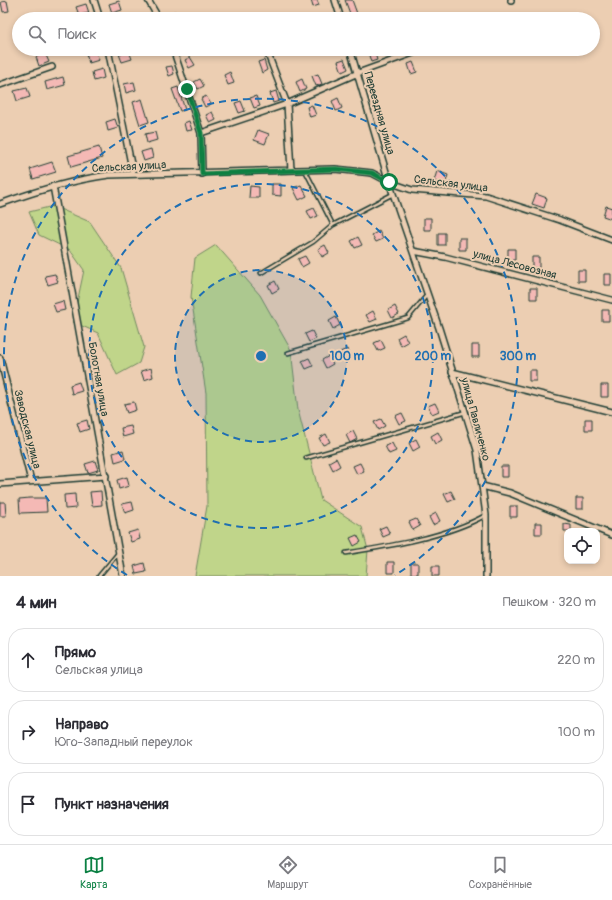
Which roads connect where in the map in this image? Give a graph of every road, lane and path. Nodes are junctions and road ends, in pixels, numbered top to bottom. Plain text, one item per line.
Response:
1 (94, 0) edge
2 (148, 0) edge
3 (335, 0) edge
4 (98, 12) edge
5 (155, 12) edge
6 (339, 12) edge
7 (109, 56) edge
8 (175, 56) edge
9 (269, 56) edge
10 (352, 56) edge
11 (405, 56) edge
12 (52, 67) dead end
13 (358, 73) junction
14 (0, 85) edge
15 (287, 104) junction
16 (201, 133) junction
17 (291, 170) junction
18 (305, 170) junction
19 (133, 174) junction
20 (202, 174) junction
21 (389, 182) junction
22 (53, 186) junction
23 (393, 194) junction
24 (0, 204) edge
25 (333, 225) junction
26 (612, 240) edge
27 (412, 251) junction
28 (261, 273) dead end
29 (427, 294) junction
30 (612, 300) edge
31 (288, 353) dead end
32 (0, 358) edge
33 (452, 372) junction
34 (466, 412) junction
35 (612, 412) edge
36 (306, 458) dead end
37 (106, 476) junction
38 (31, 482) junction
39 (0, 484) edge
40 (482, 486) junction
41 (486, 515) junction
42 (612, 536) edge
43 (119, 552) junction
44 (346, 553) dead end
45 (100, 576) edge
46 (123, 576) edge
47 (486, 576) edge

1 - 4 street
2 - 5 street
3 - 6 street
7 - 19 street
8 - 16 street
9 - 15 street
10 - 13 street, Переездная улица
11 - 13 street
12 - 14 street
13 - 15 street
13 - 21 street, Переездная улица
15 - 16 street
15 - 17 street
16 - 20 street
17 - 18 street, Сельская улица
17 - 20 street, Сельская улица
18 - 21 street, Сельская улица
18 - 25 lane
19 - 20 street, Сельская улица
19 - 22 street, Сельская улица
21 - 23 street, улица Павличенко
21 - 26 street, Сельская улица
22 - 24 street, Сельская улица
22 - 37 street, Болотная улица
23 - 25 lane
23 - 27 street, улица Павличенко
25 - 28 lane
27 - 29 street, улица Павличенко
27 - 30 street, улица Лесовозная
29 - 31 lane
29 - 33 street, улица Павличенко
32 - 38 street, Заводская улица
33 - 34 street, улица Павличенко
33 - 35 street
34 - 36 lane
34 - 40 street, улица Павличенко
37 - 38 street
37 - 43 street, Болотная улица
38 - 39 street
40 - 41 street, улица Павличенко
40 - 42 street
41 - 44 lane
41 - 47 street, улица Павличенко
43 - 45 lane
43 - 46 street, Болотная улица

